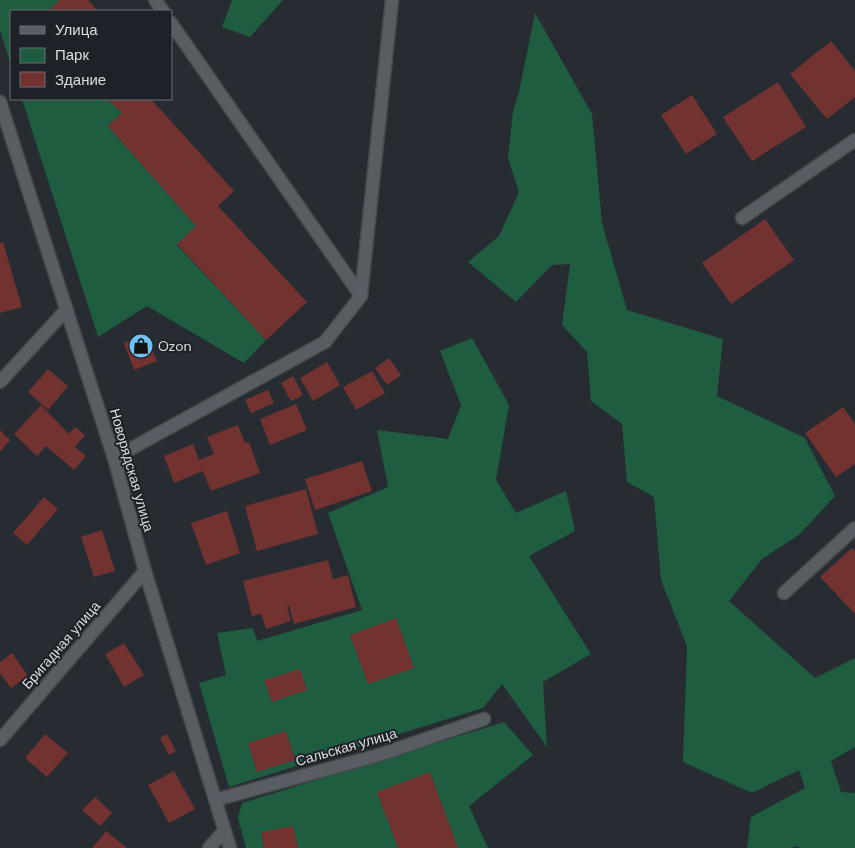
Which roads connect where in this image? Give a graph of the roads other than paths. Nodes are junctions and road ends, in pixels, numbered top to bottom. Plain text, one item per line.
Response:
1 (392, 0) edge
2 (172, 24) edge
3 (0, 102) edge
4 (855, 140) edge
5 (742, 218) dead end
6 (361, 296) junction
7 (66, 310) junction
8 (0, 382) edge
9 (114, 458) junction
10 (855, 528) edge
11 (145, 571) junction
12 (784, 594) dead end
13 (484, 719) dead end
14 (0, 740) edge
15 (215, 800) junction
16 (224, 831) junction
17 (210, 848) edge
18 (230, 848) edge

1 - 6 street
2 - 6 street
3 - 7 street, Новорядская улица
4 - 5 street
6 - 9 street
7 - 8 street
7 - 9 street, Новорядская улица
9 - 11 street, Новорядская улица
10 - 12 street
11 - 14 street, Бригадная улица
11 - 15 street, Новорядская улица
13 - 15 street, Сальская улица
15 - 16 street, Новорядская улица
16 - 17 street
16 - 18 street, Новорядская улица

